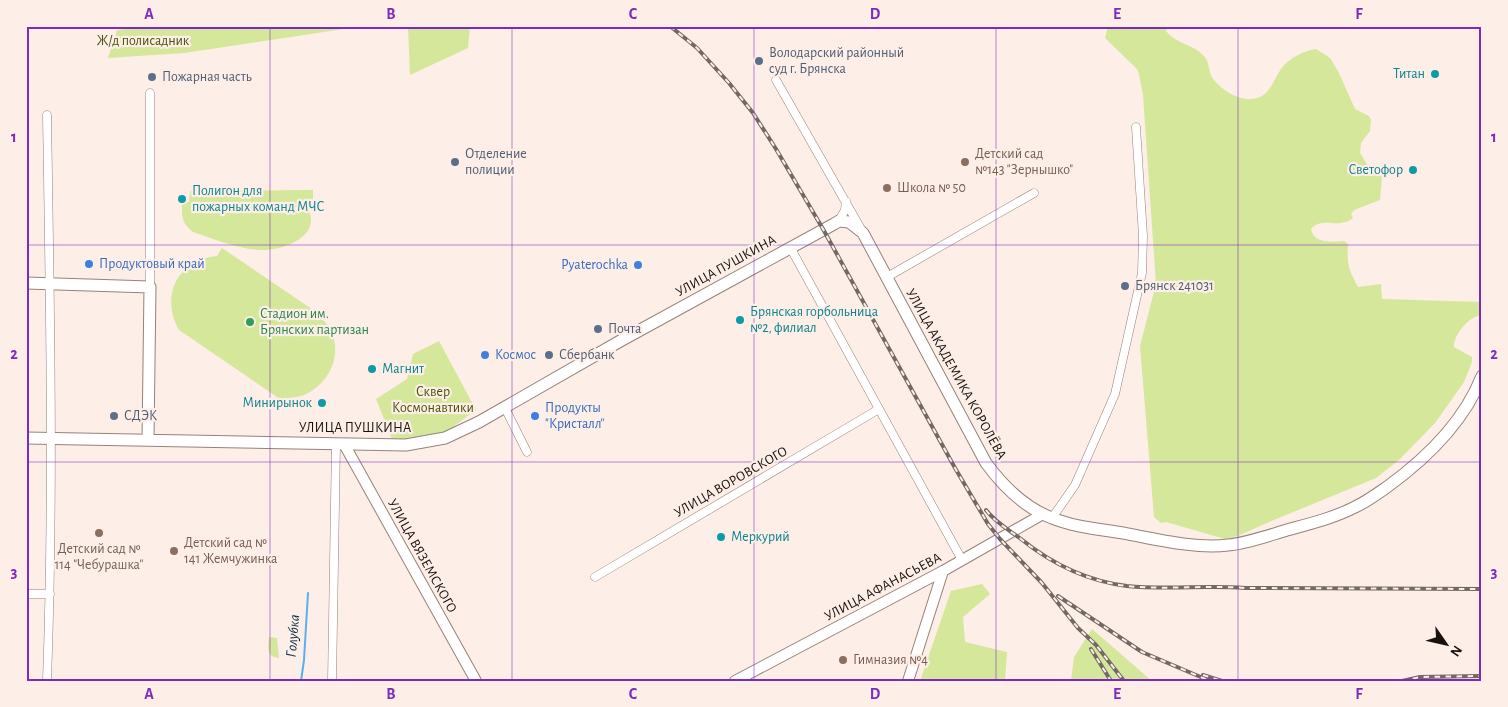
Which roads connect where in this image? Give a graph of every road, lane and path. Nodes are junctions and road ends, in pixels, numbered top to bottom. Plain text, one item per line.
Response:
1 (776, 80) dead end
2 (150, 93) dead end
3 (47, 115) dead end
4 (1136, 127) dead end
5 (1034, 193) dead end
6 (846, 201) junction
7 (839, 222) junction
8 (864, 233) junction
9 (790, 247) junction
10 (887, 277) junction
11 (26, 283) edge
12 (50, 284) junction
13 (150, 287) junction
14 (1481, 378) edge
15 (505, 408) junction
16 (879, 409) junction
17 (26, 438) edge
18 (52, 439) junction
19 (148, 440) junction
20 (340, 444) junction
21 (527, 452) dead end
22 (1048, 516) junction
23 (962, 560) junction
24 (943, 571) junction
25 (595, 577) dead end
26 (26, 594) edge
27 (50, 594) junction
28 (47, 681) edge
29 (332, 681) edge
30 (476, 681) edge
31 (735, 681) edge
32 (908, 681) edge

1 - 6 street, УЛИЦА АКАДЕМИКА КОРОЛЁВА
2 - 13 street
3 - 12 street
4 - 22 street
5 - 10 street
6 - 7 street
6 - 8 street, УЛИЦА АКАДЕМИКА КОРОЛЁВА
7 - 8 main road
7 - 9 main road, УЛИЦА ПУШКИНА
8 - 10 main road, УЛИЦА АКАДЕМИКА КОРОЛЁВА
9 - 15 main road, УЛИЦА ПУШКИНА
9 - 16 street
10 - 22 main road, УЛИЦА АКАДЕМИКА КОРОЛЁВА
11 - 12 main road
12 - 13 main road
12 - 18 street
13 - 19 main road
14 - 22 main road, УЛИЦА АКАДЕМИКА КОРОЛЁВА
15 - 20 main road, УЛИЦА ПУШКИНА
15 - 21 street
16 - 23 street
16 - 25 street, УЛИЦА ВОРОВСКОГО
17 - 18 main road, УЛИЦА ПУШКИНА
18 - 19 main road, УЛИЦА ПУШКИНА
18 - 27 street
19 - 20 main road, УЛИЦА ПУШКИНА
20 - 29 street
20 - 30 street, УЛИЦА ВЯЗЕМСКОГО
22 - 23 street, УЛИЦА АФАНАСЬЕВА
23 - 24 street, УЛИЦА АФАНАСЬЕВА
24 - 31 street, УЛИЦА АФАНАСЬЕВА
24 - 32 street
26 - 27 street
27 - 28 street

